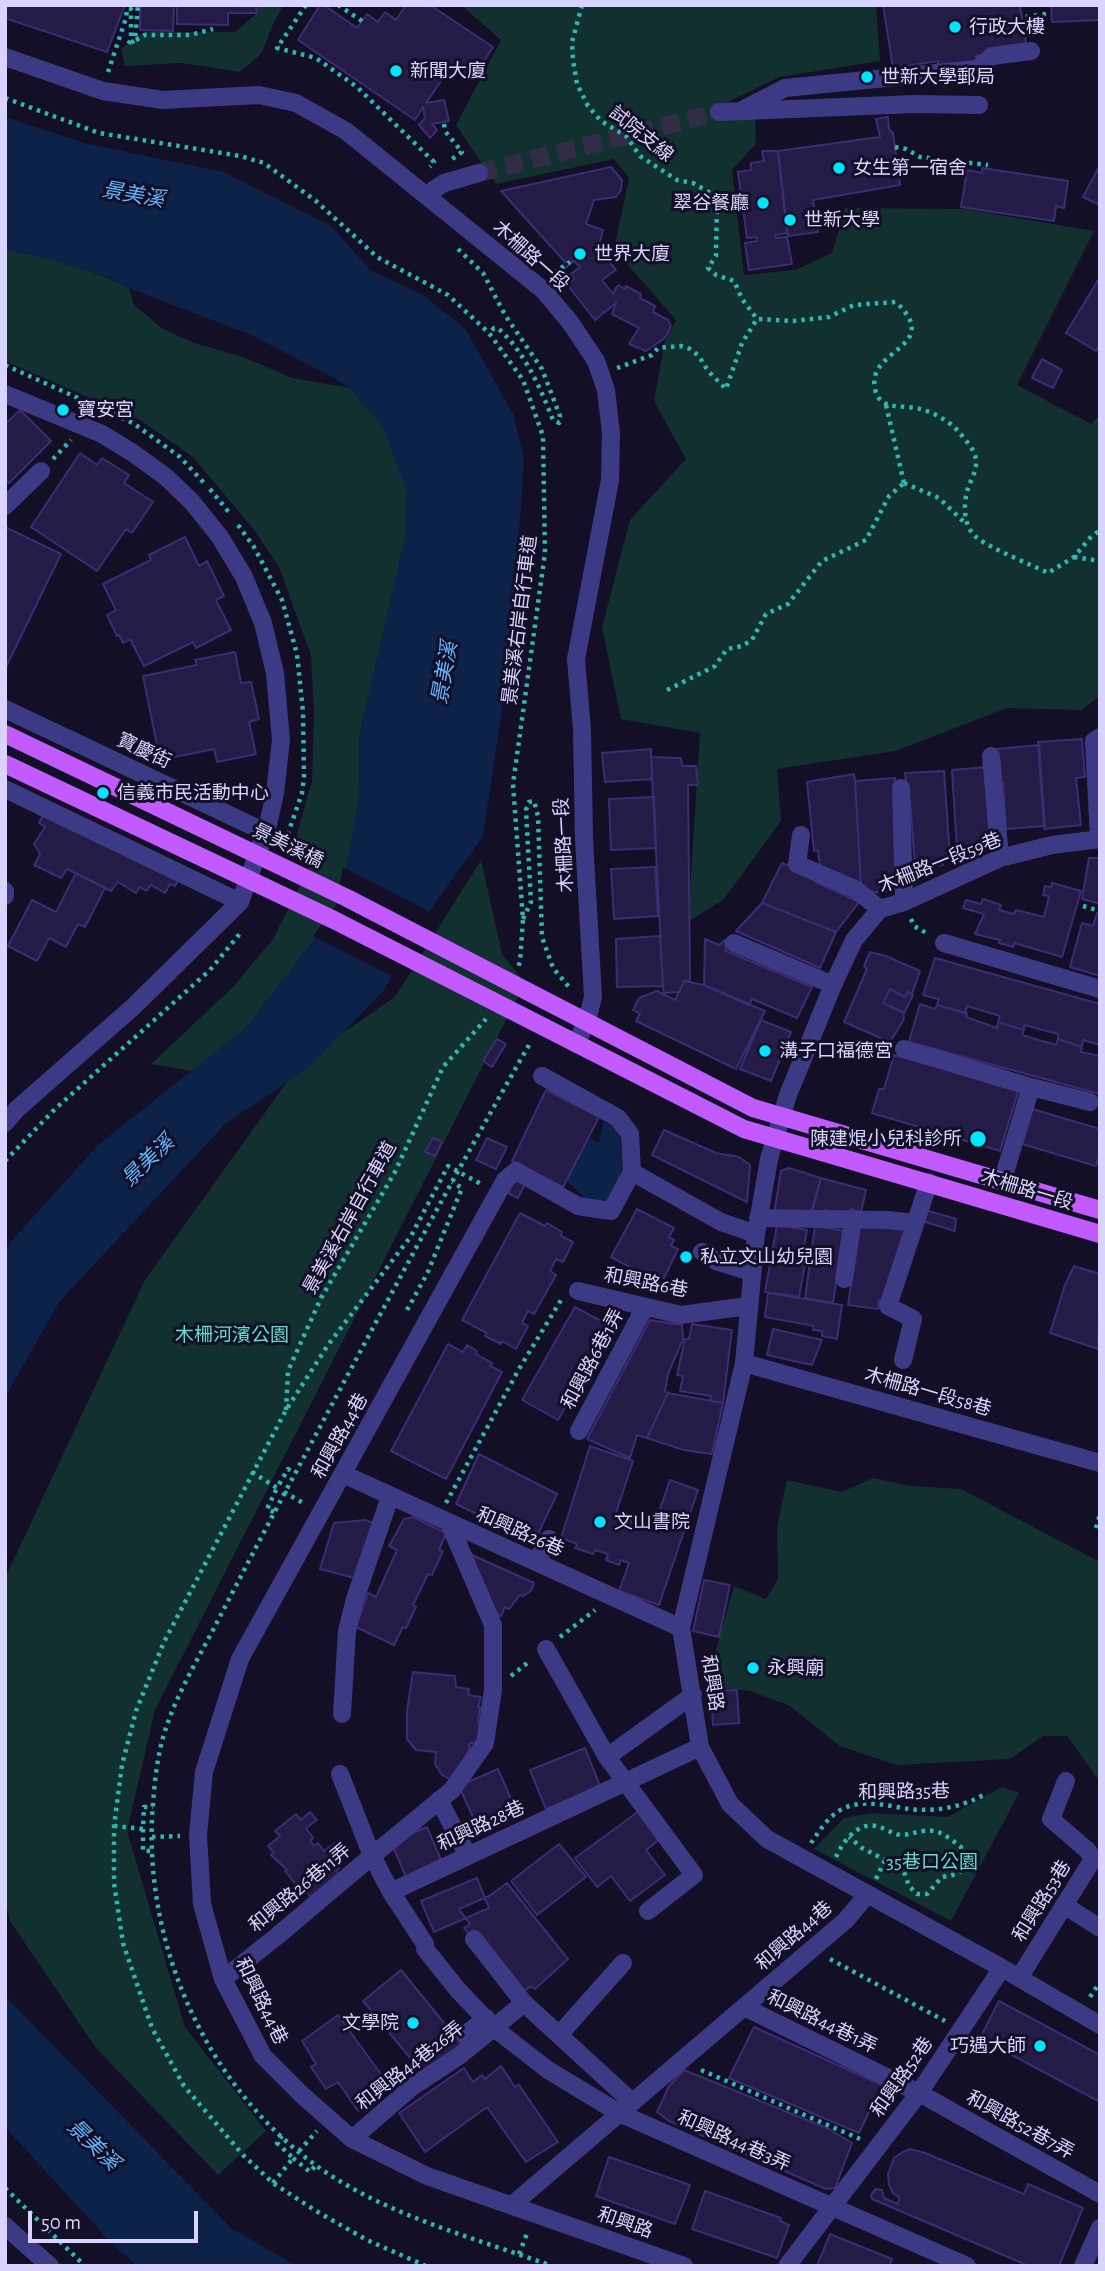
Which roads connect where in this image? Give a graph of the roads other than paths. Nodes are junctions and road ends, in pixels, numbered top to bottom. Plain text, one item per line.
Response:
1 (1031, 51) dead end
2 (5, 57) edge
3 (979, 105) dead end
4 (744, 109) junction
5 (719, 112) tunnel mouth
6 (479, 173) tunnel mouth
7 (426, 195) junction
8 (5, 394) edge
9 (41, 471) road end
10 (5, 506) edge
11 (5, 709) edge
12 (5, 733) edge
13 (1100, 737) edge
14 (991, 756) dead end
15 (5, 764) edge
16 (901, 788) dead end
17 (5, 789) edge
18 (265, 832) junction
19 (801, 835) dead end
20 (1099, 839) edge
21 (1000, 858) junction
22 (904, 901) junction
23 (240, 902) junction
24 (880, 909) junction
25 (734, 943) dead end
26 (944, 943) road end
27 (833, 985) junction
28 (1100, 989) edge
29 (587, 1021) junction
30 (576, 1044) junction
31 (904, 1049) dead end
32 (542, 1076) dead end
33 (1031, 1087) junction
34 (1090, 1102) dead end
35 (782, 1116) junction
36 (5, 1123) edge
37 (776, 1139) junction
38 (632, 1172) junction
39 (929, 1182) junction
40 (1002, 1182) junction
41 (1100, 1210) edge
42 (853, 1219) junction
43 (915, 1223) junction
44 (757, 1226) junction
45 (1100, 1234) edge
46 (702, 1252) dead end
47 (751, 1272) junction
48 (844, 1279) dead end
49 (578, 1291) road end
50 (748, 1306) junction
51 (645, 1307) junction
52 (903, 1360) dead end
53 (744, 1363) junction
54 (579, 1432) dead end
55 (1100, 1462) edge
56 (343, 1474) junction
57 (390, 1497) junction
58 (449, 1523) junction
59 (549, 1539) dead end
60 (536, 1562) junction
61 (681, 1628) junction
62 (545, 1649) dead end
63 (693, 1695) junction
64 (342, 1714) dead end
65 (700, 1747) junction
66 (607, 1757) junction
67 (341, 1774) dead end
68 (1066, 1781) dead end
69 (625, 1782) junction
70 (439, 1800) junction
71 (372, 1856) junction
72 (468, 1856) junction
73 (391, 1892) junction
74 (867, 1895) junction
75 (1064, 1905) junction
76 (648, 1911) dead end
77 (1100, 1928) edge
78 (474, 1939) dead end
79 (623, 1963) dead end
80 (1002, 1968) junction
81 (1019, 1978) junction
82 (222, 1979) junction
83 (524, 2003) junction
84 (744, 2007) junction
85 (490, 2023) junction
86 (1100, 2025) edge
87 (465, 2035) dead end
88 (559, 2035) junction
89 (919, 2093) junction
90 (626, 2108) junction
91 (352, 2139) junction
92 (1100, 2194) edge
93 (512, 2205) junction
94 (832, 2208) junction
95 (5, 2226) edge
96 (1100, 2228) edge
97 (50, 2266) edge
98 (684, 2266) edge
99 (787, 2266) edge
100 (967, 2266) edge
101 (1083, 2266) edge

1 - 4 street
2 - 7 street, 木柵路一段
3 - 4 street
4 - 5 street
6 - 7 street
7 - 29 street, 木柵路一段
8 - 18 street
9 - 10 street
11 - 18 street, 寶慶街
12 - 29 main road, 景美溪橋
13 - 20 street
14 - 21 street
15 - 30 main road
16 - 22 street
17 - 23 street
18 - 23 street
19 - 24 street
20 - 21 street, 木柵路一段59巷
21 - 22 street, 木柵路一段59巷
22 - 24 street, 木柵路一段59巷
23 - 36 street
24 - 27 street, 木柵路一段59巷
25 - 27 street
26 - 28 street
27 - 35 street, 木柵路一段59巷
29 - 30 street, 木柵路一段
29 - 35 main road, 木柵路一段
30 - 37 main road, 木柵路一段
31 - 33 street
32 - 38 street
33 - 34 street
33 - 40 street
35 - 37 street, 木柵路一段59巷
35 - 40 main road, 木柵路一段
37 - 39 main road, 木柵路一段
37 - 44 street, 和興路
38 - 44 street
38 - 56 street, 和興路44巷
39 - 43 street
39 - 45 main road, 木柵路一段
40 - 41 main road, 木柵路一段
42 - 43 street
42 - 44 street
42 - 48 street
43 - 52 street
44 - 47 street, 和興路
46 - 47 street
47 - 50 street, 和興路
49 - 51 street, 和興路6巷
50 - 51 street, 和興路6巷
50 - 53 street, 和興路
51 - 54 street, 和興路6巷1弄
53 - 55 street, 木柵路一段58巷
53 - 61 street, 和興路
56 - 57 street, 和興路26巷
56 - 82 street, 和興路44巷
57 - 58 street, 和興路26巷
57 - 64 street
58 - 60 street, 和興路26巷
58 - 70 street, 和興路26巷11弄
59 - 60 street
60 - 61 street, 和興路26巷
61 - 63 street, 和興路
62 - 66 street
63 - 65 street, 和興路
63 - 66 street
65 - 69 street, 和興路28巷
65 - 74 street, 和興路
66 - 69 street
67 - 71 street, 和興路26巷11弄
68 - 75 street, 和興路53巷
69 - 72 street, 和興路28巷
69 - 76 street
70 - 71 street, 和興路26巷11弄
70 - 72 street
71 - 73 street
71 - 82 street, 和興路26巷11弄
72 - 73 street, 和興路28巷
73 - 85 street, 和興路44巷26弄
74 - 80 street, 和興路
74 - 84 street, 和興路44巷
75 - 77 street
75 - 81 street, 和興路53巷
78 - 83 street
79 - 88 street
80 - 81 street, 和興路
80 - 89 street, 和興路52巷
81 - 86 street, 和興路
82 - 91 street, 和興路44巷
83 - 85 street, 和興路44巷26弄
83 - 88 street
84 - 89 street, 和興路44巷1弄
84 - 90 street, 和興路44巷
85 - 87 street
85 - 90 street, 和興路44巷26弄
85 - 91 street, 和興路44巷26弄
88 - 90 street
89 - 92 street, 和興路52巷7弄
89 - 94 street, 和興路52巷
90 - 93 street, 和興路44巷
90 - 94 street, 和興路44巷3弄
91 - 93 street, 和興路44巷
93 - 98 street, 和興路
94 - 99 street, 和興路52巷
94 - 100 street
95 - 97 street
96 - 101 street

